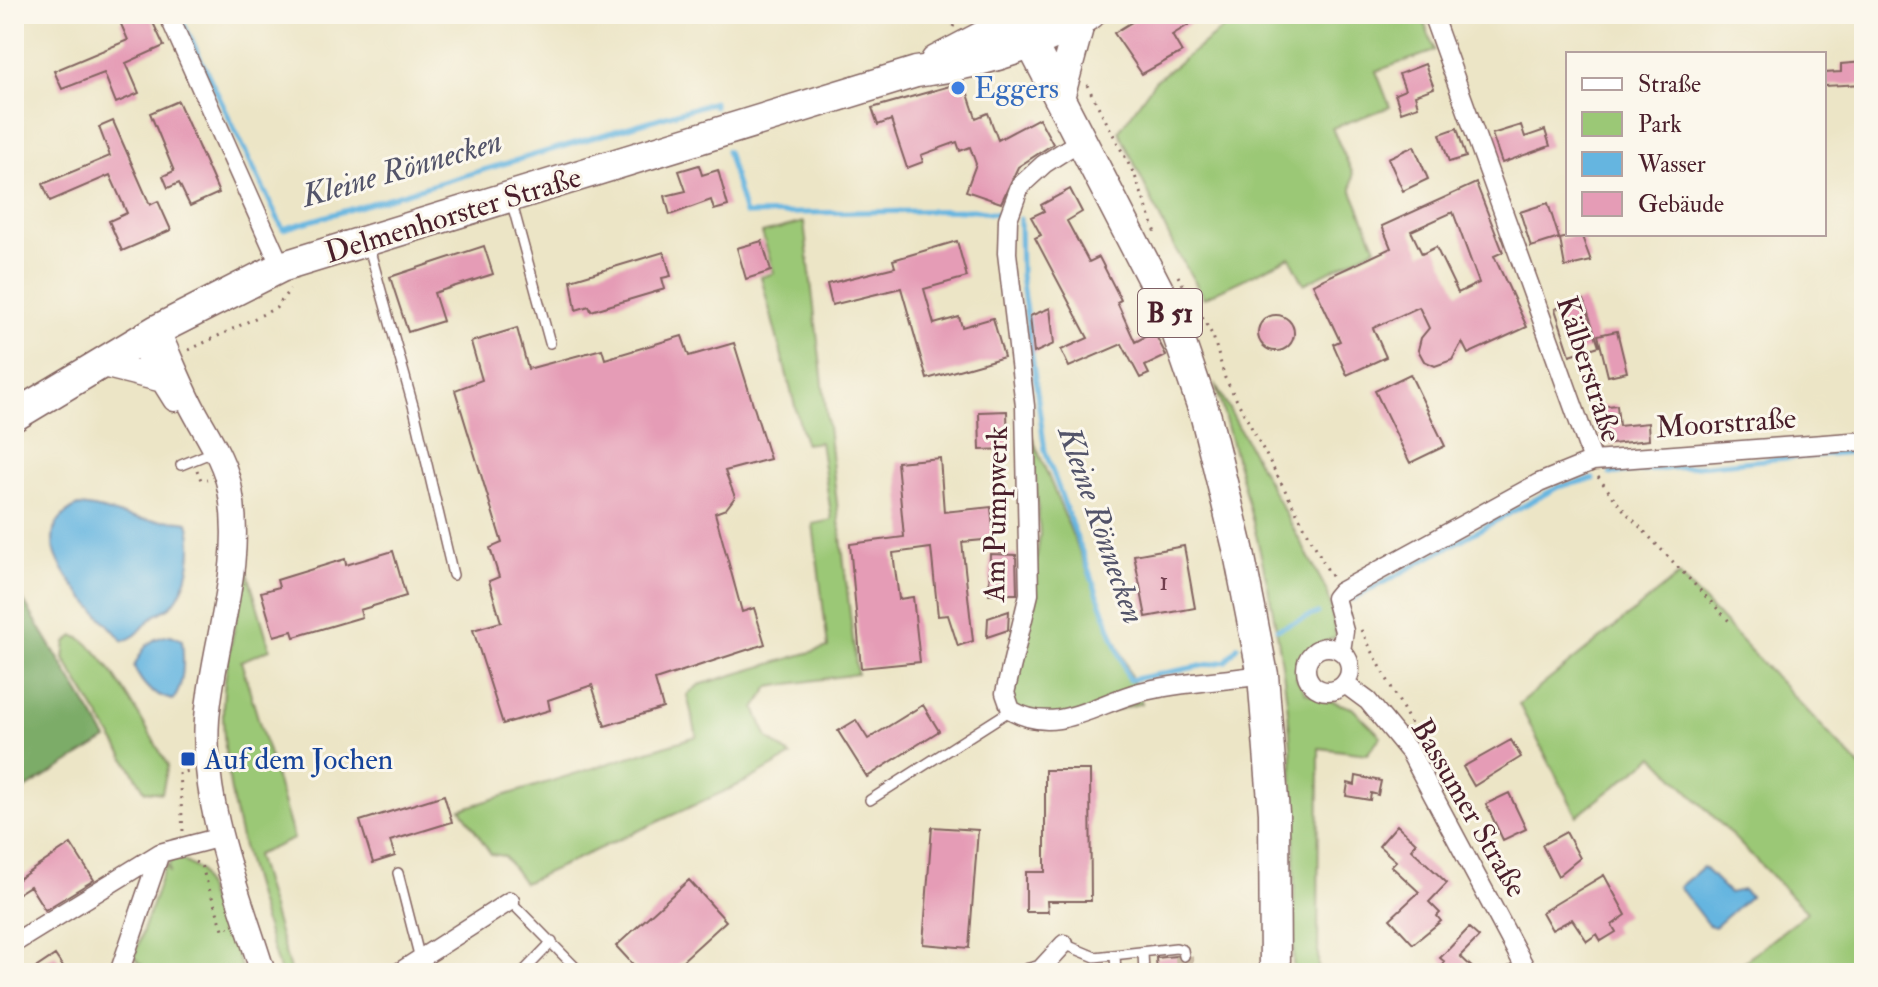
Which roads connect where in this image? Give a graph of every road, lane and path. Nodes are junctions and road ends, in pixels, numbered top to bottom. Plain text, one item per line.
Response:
1 (168, 14) edge
2 (981, 14) edge
3 (1432, 14) edge
4 (1085, 17) edge
5 (1026, 23) edge
6 (969, 43) junction
7 (916, 72) junction
8 (1072, 88) junction
9 (1083, 139) junction
10 (510, 197) junction
11 (1159, 239) dead end
12 (368, 241) junction
13 (281, 267) junction
14 (1176, 274) dead end
15 (147, 335) junction
16 (550, 343) dead end
17 (99, 364) junction
18 (163, 380) junction
19 (14, 416) edge
20 (1864, 441) edge
21 (211, 452) junction
22 (1593, 461) junction
23 (181, 465) dead end
24 (453, 575) dead end
25 (1340, 592) junction
26 (1730, 622) dead end
27 (1341, 651) junction
28 (1263, 675) junction
29 (1345, 684) junction
30 (1011, 710) junction
31 (870, 800) dead end
32 (214, 839) junction
33 (160, 853) junction
34 (398, 873) dead end
35 (510, 901) joint
36 (552, 942) junction
37 (14, 943) edge
38 (1064, 944) joint
39 (1143, 952) junction
40 (1115, 955) junction
41 (1184, 956) dead end
42 (420, 959) junction
43 (1520, 970) edge
44 (119, 973) edge
45 (248, 973) edge
46 (263, 973) edge
47 (398, 973) edge
48 (522, 973) edge
49 (581, 973) edge
50 (1028, 973) edge
51 (1116, 973) edge
52 (1144, 973) edge
53 (1275, 973) edge

1 - 13 street
2 - 6 main road
3 - 22 street, Kälberstraße
4 - 5 main road, Delmenhorster Straße
4 - 8 main road
5 - 6 main road, Delmenhorster Straße
5 - 7 main road, Delmenhorster Straße
5 - 8 main road, B 51
6 - 7 main road, Delmenhorster Straße
7 - 10 main road, Delmenhorster Straße
8 - 9 main road, B 51
8 - 11 path
9 - 28 main road, B 51
9 - 30 street, Am Pumpwerk
10 - 12 main road, Delmenhorster Straße
10 - 16 lane
12 - 13 main road, Delmenhorster Straße
12 - 24 lane
13 - 15 main road, Delmenhorster Straße
14 - 25 path
15 - 17 main road, Delmenhorster Straße
15 - 18 street
15 - 21 street
17 - 18 street
17 - 19 main road, Delmenhorster Straße
18 - 21 street
20 - 22 street, Moorstraße
21 - 23 lane
21 - 32 street
22 - 25 street, Kälberstraße
22 - 26 path
25 - 27 street
27 - 29 street
27 - 29 street
28 - 30 street
28 - 53 main road, B 51
29 - 43 street, Bassumer Straße
30 - 31 lane
32 - 33 street
32 - 45 street
32 - 46 street
33 - 37 street
33 - 44 street
34 - 42 lane
35 - 36 lane
35 - 42 street
36 - 48 lane
36 - 49 lane
38 - 40 lane
38 - 50 street
39 - 40 lane
39 - 41 lane
39 - 52 lane
40 - 51 lane
42 - 47 street

